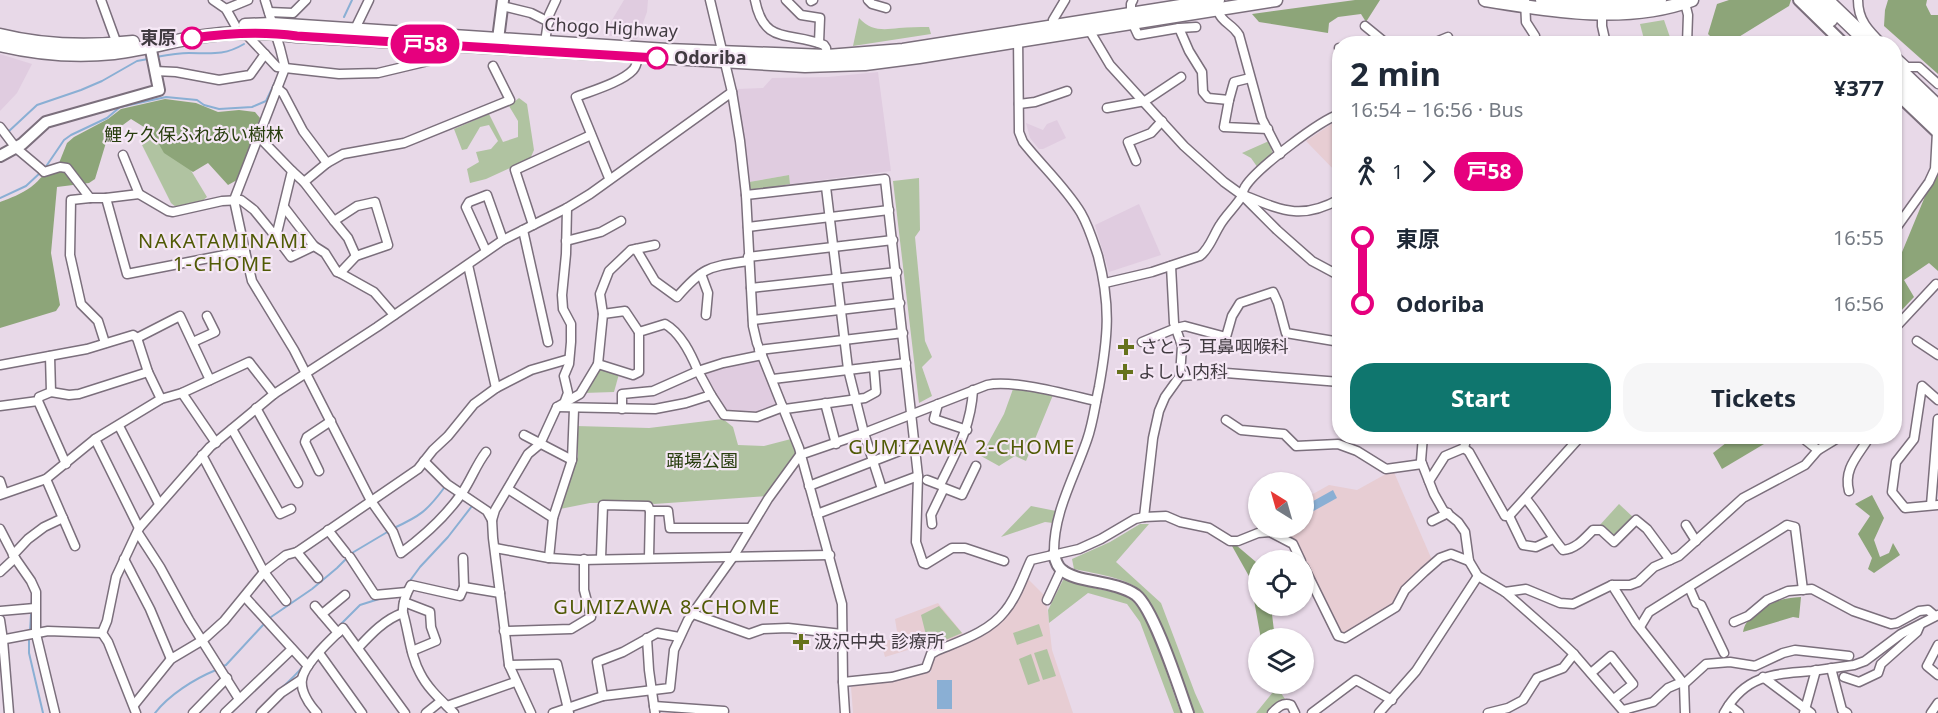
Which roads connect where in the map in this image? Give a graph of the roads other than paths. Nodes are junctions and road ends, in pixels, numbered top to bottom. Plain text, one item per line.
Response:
1 (101, 0) edge
2 (213, 0) edge
3 (248, 0) edge
4 (265, 0) edge
5 (306, 0) edge
6 (369, 0) edge
7 (556, 0) edge
8 (710, 0) edge
9 (755, 0) edge
10 (786, 0) edge
11 (868, 0) edge
12 (1065, 0) edge
13 (1276, 0) edge
14 (1485, 0) edge
15 (1542, 0) edge
16 (1660, 0) edge
17 (1799, 0) edge
18 (1811, 0) edge
19 (1825, 0) edge
20 (1858, 0) edge
21 (1643, 1) edge
22 (1688, 1) edge
23 (503, 3) edge
24 (1217, 3) edge
25 (1525, 3) edge
26 (886, 8) dead end
27 (226, 9) junction
28 (1132, 12) edge
29 (1602, 13) junction
30 (549, 22) junction
31 (272, 23) junction
32 (1054, 25) junction
33 (1088, 25) junction
34 (1365, 26) dead end
35 (1196, 27) dead end
36 (355, 28) junction
37 (1179, 28) junction
38 (240, 29) junction
39 (0, 35) edge
40 (1018, 35) junction
41 (1377, 36) edge
42 (1535, 36) edge
43 (1604, 36) edge
44 (1687, 36) edge
45 (1836, 36) edge
46 (1848, 36) edge
47 (1869, 36) edge
48 (1872, 36) edge
49 (545, 42) junction
50 (498, 43) junction
51 (819, 43) junction
52 (117, 44) junction
53 (0, 45) edge
54 (446, 45) junction
55 (265, 54) junction
56 (152, 55) junction
57 (827, 56) junction
58 (638, 57) junction
59 (723, 57) junction
60 (493, 66) dead end
61 (1902, 66) edge
62 (1902, 67) edge
63 (1902, 67) edge
64 (285, 68) junction
65 (1181, 77) dead end
66 (1250, 78) junction
67 (1938, 84) edge
68 (277, 88) junction
69 (1902, 89) edge
70 (1067, 91) dead end
71 (732, 92) junction
72 (1938, 96) edge
73 (1902, 98) edge
74 (1228, 100) junction
75 (1144, 101) junction
76 (1019, 104) junction
77 (1107, 108) dead end
78 (1938, 108) edge
79 (1332, 116) edge
80 (1162, 121) junction
81 (1268, 129) junction
82 (1938, 129) edge
83 (2, 131) edge
84 (591, 135) junction
85 (258, 136) junction
86 (16, 148) junction
87 (1280, 154) junction
88 (123, 155) dead end
89 (0, 156) edge
90 (1136, 161) dead end
91 (327, 163) junction
92 (292, 171) junction
93 (609, 178) junction
94 (304, 182) junction
95 (826, 187) junction
96 (139, 194) junction
97 (746, 195) junction
98 (1242, 195) junction
99 (90, 198) junction
100 (106, 198) junction
101 (234, 200) junction
102 (1332, 203) edge
103 (284, 207) junction
104 (567, 208) junction
105 (889, 210) junction
106 (830, 217) junction
107 (1902, 220) edge
108 (334, 221) junction
109 (621, 221) dead end
110 (532, 225) junction
111 (747, 227) junction
112 (523, 230) junction
113 (276, 237) junction
114 (503, 240) junction
115 (893, 240) junction
116 (566, 241) junction
117 (655, 245) dead end
118 (314, 246) junction
119 (834, 247) junction
120 (636, 249) junction
121 (245, 251) junction
122 (486, 251) junction
123 (357, 256) junction
124 (748, 259) junction
125 (468, 265) junction
126 (1171, 266) junction
127 (897, 272) junction
128 (1332, 272) edge
129 (340, 273) junction
130 (701, 274) junction
131 (837, 278) junction
132 (1105, 283) junction
133 (1936, 284) dead end
134 (751, 288) junction
135 (900, 303) junction
136 (841, 309) junction
137 (603, 314) junction
138 (394, 315) junction
139 (706, 315) dead end
140 (207, 316) dead end
141 (753, 320) junction
142 (1902, 320) edge
143 (1176, 328) junction
144 (639, 332) junction
145 (903, 333) junction
146 (137, 338) junction
147 (845, 340) junction
148 (1332, 341) edge
149 (1917, 341) dead end
150 (193, 342) junction
151 (548, 342) dead end
152 (1142, 342) dead end
153 (105, 343) junction
154 (760, 352) junction
155 (50, 356) junction
156 (1938, 356) edge
157 (569, 359) junction
158 (906, 363) junction
159 (598, 364) junction
160 (0, 365) edge
161 (874, 367) junction
162 (848, 369) junction
163 (698, 370) junction
164 (148, 372) junction
165 (306, 374) junction
166 (1180, 376) junction
167 (773, 379) junction
168 (210, 380) junction
169 (1332, 381) edge
170 (496, 388) junction
171 (973, 390) junction
172 (51, 392) junction
173 (182, 393) junction
174 (274, 394) junction
175 (711, 395) junction
176 (161, 399) junction
177 (856, 399) junction
178 (1938, 400) edge
179 (38, 401) junction
180 (565, 401) junction
181 (1096, 401) junction
182 (825, 403) junction
183 (938, 404) junction
184 (0, 406) edge
185 (557, 407) junction
186 (256, 408) junction
187 (784, 408) junction
188 (574, 409) junction
189 (622, 409) junction
190 (912, 415) junction
191 (1938, 419) edge
192 (1226, 420) dead end
193 (331, 421) junction
194 (119, 426) junction
195 (232, 429) junction
196 (967, 430) junction
197 (864, 433) junction
198 (524, 435) dead end
199 (95, 439) junction
200 (216, 443) junction
201 (540, 444) junction
202 (836, 444) junction
203 (1423, 444) edge
204 (1465, 444) edge
205 (1574, 444) edge
206 (1810, 444) edge
207 (1828, 444) edge
208 (1864, 444) edge
209 (915, 445) junction
210 (1464, 448) junction
211 (1818, 450) junction
212 (486, 452) dead end
213 (800, 455) junction
214 (202, 456) junction
215 (572, 460) junction
216 (424, 461) junction
217 (872, 461) junction
218 (66, 464) junction
219 (1422, 464) junction
220 (976, 466) dead end
221 (319, 471) dead end
222 (918, 476) junction
223 (46, 478) junction
224 (927, 480) dead end
225 (0, 481) edge
226 (1429, 481) junction
227 (298, 483) dead end
228 (809, 486) junction
229 (942, 487) junction
230 (508, 489) junction
231 (882, 489) junction
232 (1849, 491) dead end
233 (462, 493) junction
234 (2, 494) edge
235 (1526, 499) junction
236 (370, 501) junction
237 (159, 504) junction
238 (1934, 505) edge
239 (291, 509) dead end
240 (650, 511) junction
241 (1448, 513) junction
242 (817, 514) junction
243 (1509, 516) junction
244 (1144, 517) junction
245 (63, 518) junction
246 (554, 518) junction
247 (492, 520) junction
248 (1432, 521) dead end
249 (932, 524) dead end
250 (1686, 525) dead end
251 (749, 528) junction
252 (0, 529) edge
253 (328, 530) junction
254 (138, 531) junction
255 (1553, 539) junction
256 (1696, 541) junction
257 (75, 546) dead end
258 (495, 548) junction
259 (1296, 550) edge
260 (297, 552) junction
261 (1054, 554) junction
262 (830, 555) junction
263 (14, 557) junction
264 (649, 557) junction
265 (733, 557) junction
266 (463, 558) dead end
267 (549, 558) junction
268 (601, 558) junction
269 (124, 559) junction
270 (584, 559) junction
271 (1670, 560) junction
272 (1004, 561) dead end
273 (1468, 561) junction
274 (1060, 570) junction
275 (0, 572) edge
276 (264, 572) junction
277 (1478, 576) junction
278 (318, 578) dead end
279 (1612, 585) junction
280 (464, 587) junction
281 (1314, 587) edge
282 (1689, 587) junction
283 (1803, 590) junction
284 (403, 592) junction
285 (1505, 592) junction
286 (500, 593) junction
287 (331, 594) dead end
288 (345, 595) dead end
289 (245, 597) junction
290 (1047, 600) dead end
291 (286, 601) dead end
292 (337, 602) junction
293 (404, 602) junction
294 (315, 606) dead end
295 (32, 608) junction
296 (0, 611) edge
297 (403, 613) junction
298 (322, 614) junction
299 (693, 614) junction
300 (1937, 616) edge
301 (0, 620) edge
302 (1734, 622) dead end
303 (1921, 623) junction
304 (1640, 627) junction
305 (336, 631) junction
306 (504, 631) junction
307 (102, 633) junction
308 (842, 633) junction
309 (36, 634) junction
310 (679, 637) junction
311 (647, 638) junction
312 (2, 640) edge
313 (203, 640) junction
314 (1938, 645) edge
315 (358, 648) junction
316 (291, 649) junction
317 (412, 651) junction
318 (319, 653) junction
319 (1724, 653) dead end
320 (1574, 654) junction
321 (1849, 656) dead end
322 (171, 659) junction
323 (306, 664) junction
324 (509, 665) junction
325 (1831, 668) junction
326 (1816, 670) junction
327 (1591, 673) junction
328 (1938, 675) edge
329 (1763, 676) junction
330 (1844, 677) dead end
331 (227, 678) junction
332 (302, 679) junction
333 (515, 682) junction
334 (843, 682) junction
335 (1683, 683) junction
336 (651, 690) junction
337 (603, 696) junction
338 (239, 699) junction
339 (1614, 699) junction
340 (1392, 700) junction
341 (444, 703) junction
342 (1938, 703) edge
343 (135, 709) edge
344 (655, 709) edge
345 (1726, 709) edge
346 (568, 710) edge
347 (724, 711) dead end
348 (1624, 712) edge
349 (1806, 712) edge
350 (9, 713) edge
351 (54, 713) edge
352 (193, 713) edge
353 (225, 713) edge
354 (261, 713) edge
355 (317, 713) edge
356 (362, 713) edge
357 (405, 713) edge
358 (426, 713) edge
359 (454, 713) edge
360 (531, 713) edge
361 (553, 713) edge
362 (845, 713) edge
363 (1188, 713) edge
364 (1272, 713) edge
365 (1294, 713) edge
366 (1312, 713) edge
367 (1379, 713) edge
368 (1488, 713) edge
369 (1684, 713) edge
370 (1739, 713) edge
371 (1847, 713) edge
372 (1931, 713) edge

1 - 52 street
2 - 27 street
3 - 27 street
4 - 31 street
5 - 31 street
6 - 36 street
7 - 30 street
8 - 59 street
9 - 51 street
10 - 51 street
11 - 26 street
12 - 32 street
13 - 24 main road, Chogo Highway
14 - 25 main road
15 - 21 main road
16 - 21 main road
17 - 45 street
18 - 46 highway
19 - 47 highway
20 - 48 street
22 - 29 main road
22 - 44 street
23 - 30 street
23 - 50 street
24 - 28 main road, Chogo Highway
24 - 66 street
25 - 29 main road
25 - 42 street
27 - 38 street
28 - 33 main road, Chogo Highway
28 - 37 street
29 - 43 street
30 - 49 street
31 - 36 main road, Chogo Highway
31 - 38 main road, Chogo Highway
31 - 54 main road, Chogo Highway
31 - 64 street
32 - 33 main road, Chogo Highway
32 - 40 main road, Chogo Highway
33 - 40 main road, Chogo Highway
33 - 75 street
34 - 41 street
35 - 37 street
36 - 50 main road, Chogo Highway
37 - 74 street
38 - 55 street
38 - 56 main road, Chogo Highway
39 - 52 main road, Chogo Highway
40 - 57 main road, Chogo Highway
40 - 59 main road, Chogo Highway
40 - 76 street
49 - 50 main road, Chogo Highway
49 - 59 main road, Chogo Highway
50 - 54 main road, Chogo Highway
50 - 58 main road, Chogo Highway
51 - 57 street
52 - 56 main road, Chogo Highway
53 - 56 main road, Chogo Highway
54 - 64 street
55 - 56 street
55 - 64 street
56 - 86 street
57 - 59 main road, Chogo Highway
58 - 59 main road, Chogo Highway
58 - 84 street
59 - 71 street
60 - 91 street
61 - 67 street
62 - 72 highway
63 - 78 highway
64 - 68 street
65 - 75 street
66 - 74 street
66 - 81 street
68 - 85 street
68 - 91 street
69 - 82 highway
70 - 76 street
71 - 93 street
71 - 97 street
73 - 82 street
74 - 81 street
75 - 77 street
75 - 80 street
76 - 132 street
79 - 87 street
80 - 90 street
80 - 98 street
81 - 87 street
82 - 107 street
83 - 86 street
84 - 93 street
84 - 110 street
85 - 92 street
85 - 101 street
86 - 89 street
86 - 99 street
87 - 98 street
88 - 96 street
91 - 94 street
92 - 94 street
92 - 103 street
93 - 104 street
94 - 108 street
95 - 97 street
95 - 105 street
95 - 106 street
96 - 100 street
96 - 101 street
97 - 111 street
98 - 102 street
98 - 126 street
98 - 128 street
99 - 100 street
99 - 153 street
100 - 121 street
101 - 113 street
101 - 121 street
103 - 113 street
103 - 118 street
104 - 110 street
104 - 116 street
105 - 106 street
105 - 115 street
106 - 111 street
106 - 119 street
108 - 123 street
108 - 123 street
109 - 116 street
110 - 112 street
111 - 124 street
112 - 114 street
112 - 151 street
113 - 118 street
114 - 122 street
114 - 122 street
115 - 119 street
115 - 127 street
116 - 157 street
117 - 120 street
118 - 129 street
119 - 124 street
119 - 131 street
120 - 130 street
120 - 137 street
121 - 165 street
122 - 125 street
123 - 129 street
124 - 130 street
124 - 134 street
125 - 138 street
125 - 170 street
126 - 132 street
126 - 143 street
127 - 131 street
127 - 135 street
129 - 138 street
130 - 139 street
131 - 134 street
131 - 136 street
132 - 181 street
133 - 142 street
134 - 141 street
135 - 136 street
135 - 145 street
136 - 141 street
136 - 147 street
137 - 144 street
137 - 159 street
138 - 165 street
140 - 150 street
141 - 154 street
143 - 148 street
143 - 152 street
143 - 166 street
144 - 159 street
144 - 163 street
145 - 147 street
145 - 158 street
146 - 150 street
146 - 153 street
146 - 164 street
147 - 154 street
147 - 162 street
149 - 156 street
150 - 168 street
153 - 155 street
154 - 163 street
154 - 167 street
155 - 160 street
155 - 172 street
157 - 170 street
157 - 180 street
158 - 161 street
158 - 190 street
159 - 180 street
161 - 162 street
161 - 177 street
162 - 167 street
162 - 177 street
163 - 175 street
163 - 189 street
164 - 172 street
164 - 176 street
165 - 174 street
165 - 193 street
166 - 169 street
166 - 244 street
167 - 187 street
168 - 173 street
168 - 174 street
170 - 216 street
171 - 181 street
171 - 183 street
171 - 196 street
172 - 179 street
173 - 176 street
173 - 200 street
174 - 186 street
175 - 187 street
175 - 189 street
176 - 194 street
177 - 182 street
177 - 197 street
178 - 238 street
179 - 184 street
179 - 218 street
180 - 185 street
181 - 261 street
182 - 187 street
182 - 202 street
183 - 190 street
183 - 196 street
185 - 188 street
185 - 201 street
186 - 195 street
186 - 227 street
187 - 213 street
188 - 189 street
188 - 215 street
190 - 197 street
190 - 209 street
191 - 238 street
192 - 219 street
193 - 221 street
193 - 236 street
194 - 199 street
194 - 237 street
195 - 200 street
195 - 239 street
196 - 229 street
197 - 202 street
197 - 217 street
198 - 201 street
199 - 218 street
199 - 254 street
200 - 214 street
201 - 215 street
201 - 230 street
202 - 213 street
203 - 219 street
204 - 210 street
205 - 235 street
206 - 211 street
207 - 211 street
208 - 232 street
209 - 217 street
209 - 222 street
210 - 226 street
210 - 243 street
211 - 256 street
212 - 233 street
213 - 228 street
213 - 251 street
214 - 237 street
214 - 276 street
215 - 246 street
216 - 233 street
216 - 236 street
217 - 228 street
217 - 231 street
218 - 223 street
219 - 226 street
220 - 229 street
222 - 231 street
222 - 272 street
223 - 234 street
223 - 245 street
224 - 229 street
225 - 234 street
226 - 241 street
228 - 242 street
229 - 249 street
230 - 246 street
230 - 247 street
231 - 242 street
233 - 236 street
233 - 247 street
235 - 243 street
235 - 255 street
236 - 253 street
237 - 254 street
240 - 251 street
240 - 264 street
240 - 268 street
241 - 248 street
241 - 273 street
242 - 262 street
243 - 255 street
244 - 259 street
244 - 261 street
245 - 257 street
245 - 263 street
246 - 267 street
247 - 258 street
250 - 256 street
251 - 265 street
252 - 263 street
253 - 260 street
253 - 284 street
254 - 269 street
254 - 313 street
255 - 271 street
256 - 271 street
258 - 267 street
258 - 286 street
260 - 276 street
260 - 278 street
261 - 274 street
261 - 334 street
262 - 265 street
262 - 308 street
263 - 275 street
263 - 295 street
264 - 265 street
264 - 268 street
265 - 299 street
266 - 280 street
267 - 270 street
268 - 270 street
269 - 307 street
269 - 322 street
270 - 306 street
271 - 279 street
273 - 277 street
273 - 281 street
274 - 290 street
274 - 363 street
276 - 289 street
276 - 291 street
277 - 285 street
277 - 340 street
279 - 285 street
279 - 304 street
280 - 284 street
280 - 286 street
282 - 283 street
282 - 304 street
282 - 319 street
283 - 300 street
283 - 302 street
284 - 293 street
285 - 320 street
286 - 306 street
287 - 292 street
288 - 292 street
289 - 313 street
289 - 316 street
292 - 298 street
293 - 297 street
293 - 317 street
294 - 298 street
295 - 296 street
295 - 309 street
297 - 315 street
297 - 317 street
298 - 305 street
299 - 308 street
299 - 310 street
300 - 303 street
301 - 312 street
303 - 325 street
303 - 330 street
304 - 335 street
305 - 315 street
305 - 318 street
306 - 324 street
307 - 309 street
307 - 343 street
308 - 334 street
309 - 312 street
309 - 351 street
310 - 311 street
310 - 336 street
311 - 336 street
311 - 337 street
312 - 350 street
313 - 322 street
313 - 331 street
314 - 328 street
315 - 357 street
316 - 323 street
316 - 338 street
317 - 341 street
318 - 323 street
318 - 356 street
320 - 327 street
320 - 368 street
321 - 335 street
322 - 343 street
323 - 332 street
324 - 333 street
324 - 346 street
325 - 326 street
325 - 371 street
326 - 329 street
326 - 349 street
327 - 339 street
327 - 339 street
329 - 345 street
329 - 349 street
331 - 338 street
331 - 352 street
332 - 354 street
332 - 355 street
333 - 341 street
333 - 360 street
334 - 362 street
335 - 348 street
335 - 369 street
336 - 337 street
336 - 344 street
337 - 346 street
338 - 353 street
339 - 348 street
340 - 366 street
340 - 367 street
341 - 358 street
341 - 359 street
342 - 372 street
344 - 347 street
345 - 370 street
346 - 361 street
364 - 365 street

